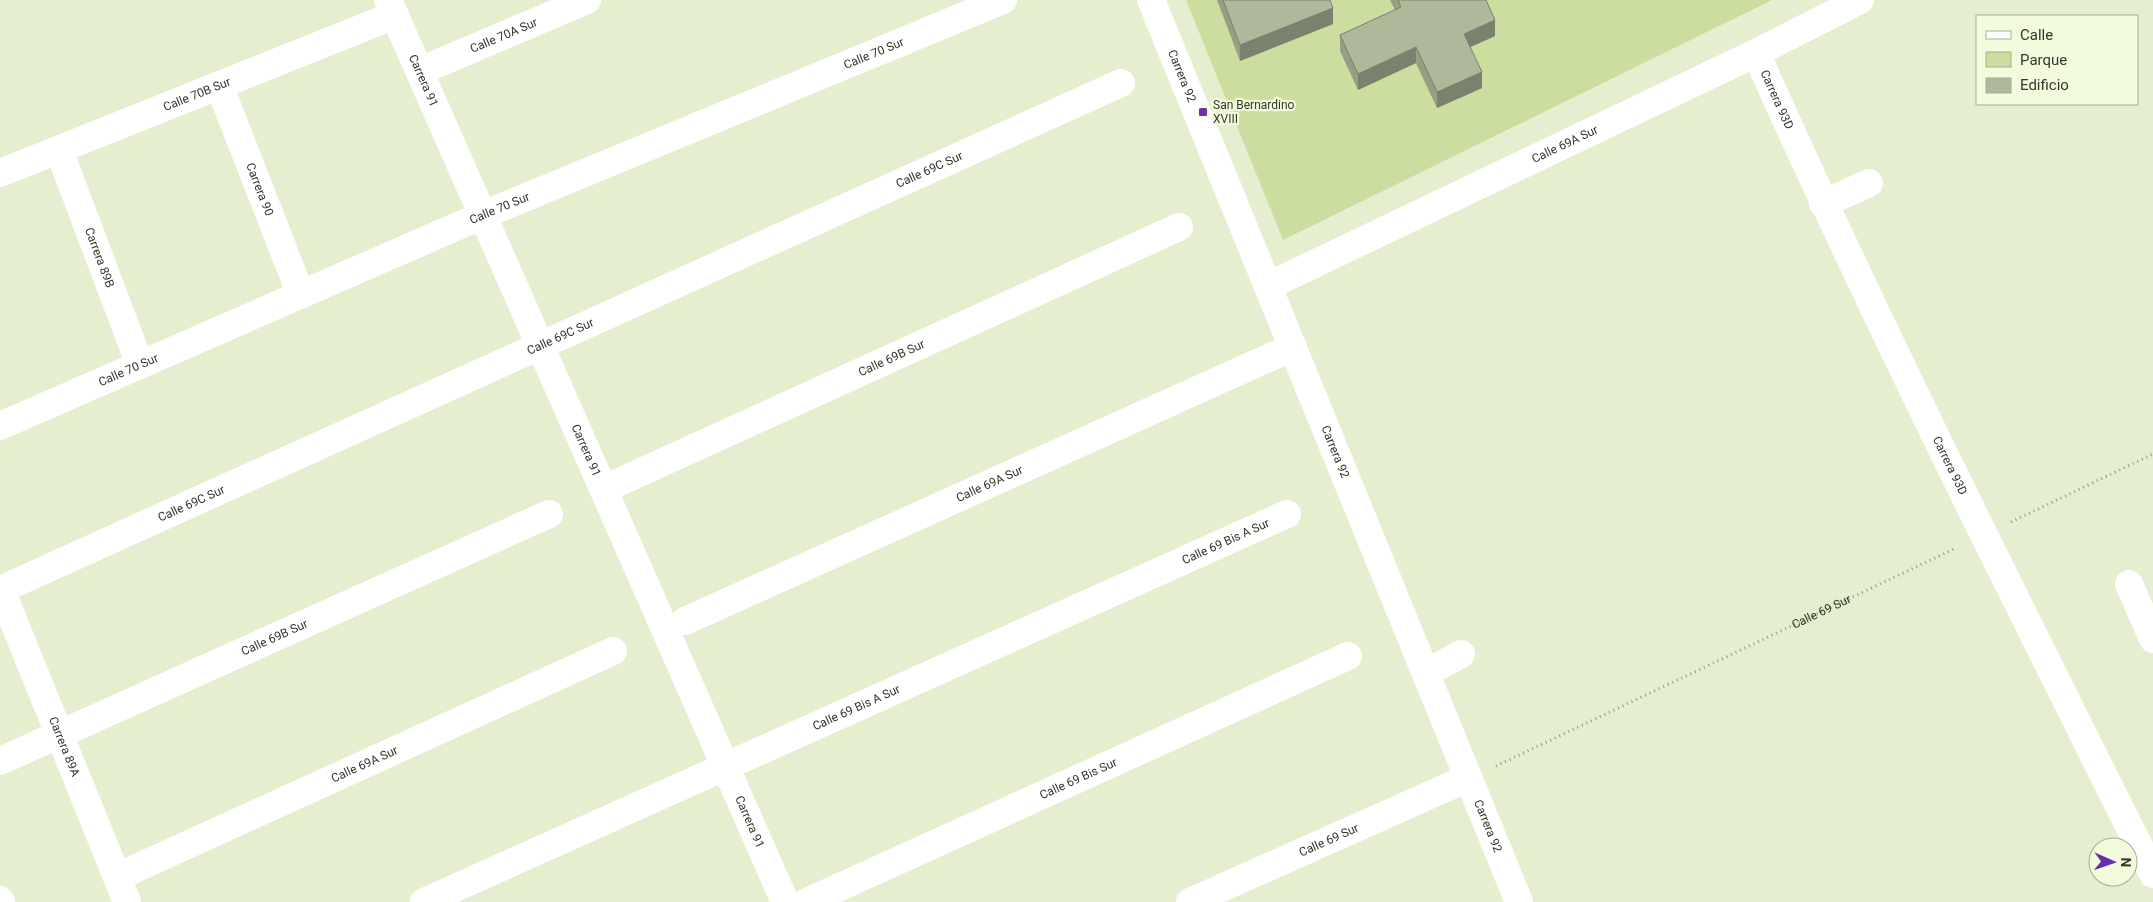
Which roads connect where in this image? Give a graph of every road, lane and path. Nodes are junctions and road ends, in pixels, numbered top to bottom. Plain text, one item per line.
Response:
1 (588, 0) edge
2 (1003, 0) edge
3 (1151, 0) edge
4 (1860, 0) edge
5 (392, 7) edge
6 (1756, 53) junction
7 (420, 72) junction
8 (1122, 83) dead end
9 (219, 86) junction
10 (58, 150) junction
11 (0, 173) edge
12 (1870, 183) dead end
13 (1823, 204) junction
14 (483, 215) junction
15 (1179, 227) dead end
16 (1268, 286) junction
17 (301, 295) junction
18 (540, 346) junction
19 (1293, 348) junction
20 (140, 365) junction
21 (0, 426) edge
22 (2153, 454) edge
23 (604, 489) junction
24 (549, 514) dead end
25 (1287, 514) dead end
26 (1983, 535) junction
27 (2129, 584) dead end
28 (1, 590) edge
29 (685, 621) dead end
30 (2153, 639) edge
31 (614, 651) dead end
32 (1461, 654) dead end
33 (1348, 656) dead end
34 (1426, 673) junction
35 (60, 735) junction
36 (0, 761) edge
37 (726, 766) junction
38 (1479, 773) junction
39 (2153, 874) edge
40 (117, 877) junction
41 (127, 902) edge
42 (424, 902) edge
43 (785, 902) edge
44 (807, 902) edge
45 (1190, 902) edge
46 (1519, 902) edge

1 - 7 street, Calle 70A Sur
2 - 14 street, Calle 70 Sur
3 - 16 street, Carrera 92
4 - 6 street, Calle 69A Sur
5 - 7 street, Carrera 91
5 - 9 street, Calle 70B Sur
6 - 13 street, Carrera 93D
6 - 16 street, Calle 69A Sur
7 - 14 street, Carrera 91
8 - 18 street, Calle 69C Sur
9 - 10 street, Calle 70B Sur
9 - 17 street, Carrera 90
10 - 11 street, Calle 70B Sur
10 - 20 street, Carrera 89B
12 - 13 street
13 - 26 street, Carrera 93D
14 - 17 street, Calle 70 Sur
14 - 18 street, Carrera 91
15 - 23 street, Calle 69B Sur
16 - 19 street, Carrera 92
17 - 20 street, Calle 70 Sur
18 - 23 street, Carrera 91
18 - 28 street, Calle 69C Sur
19 - 29 street, Calle 69A Sur
19 - 34 street, Carrera 92
20 - 21 street, Calle 70 Sur
22 - 26 path, Calle 69 Sur
23 - 37 street, Carrera 91
24 - 35 street, Calle 69B Sur
25 - 37 street, Calle 69 Bis A Sur
26 - 38 path, Calle 69 Sur
26 - 39 street, Carrera 93D
27 - 30 street
28 - 35 street, Carrera 89A
31 - 40 street, Calle 69A Sur
32 - 34 street
33 - 44 street, Calle 69 Bis Sur
34 - 38 street, Carrera 92
35 - 36 street, Calle 69B Sur
35 - 40 street, Carrera 89A
37 - 42 street, Calle 69 Bis A Sur
37 - 43 street, Carrera 91
38 - 45 street, Calle 69 Sur
38 - 46 street, Carrera 92
40 - 41 street, Carrera 89A

